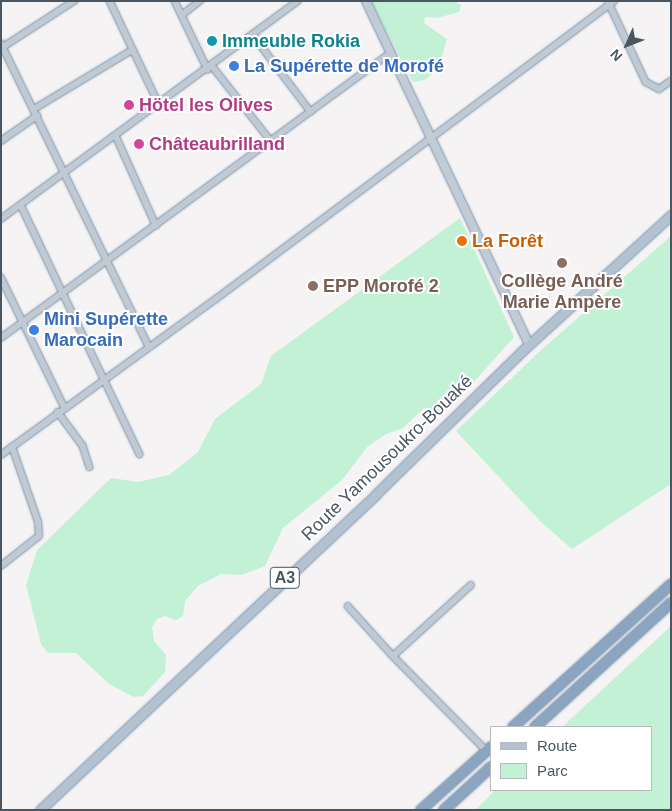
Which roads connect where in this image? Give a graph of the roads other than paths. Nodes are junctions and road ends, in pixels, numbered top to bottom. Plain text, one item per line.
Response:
1 (74, 1) edge
2 (110, 1) edge
3 (175, 1) edge
4 (200, 1) edge
5 (298, 1) edge
6 (366, 1) edge
7 (610, 2) edge
8 (182, 15) junction
9 (253, 35) junction
10 (3, 49) edge
11 (132, 50) junction
12 (391, 52) junction
13 (210, 68) junction
14 (671, 81) edge
15 (159, 104) junction
16 (34, 109) junction
17 (311, 112) junction
18 (37, 116) junction
19 (116, 136) junction
20 (432, 139) junction
21 (1, 141) edge
22 (271, 141) junction
23 (65, 173) junction
24 (21, 205) junction
25 (671, 214) edge
26 (1, 219) edge
27 (156, 226) junction
28 (108, 261) junction
29 (1, 277) edge
30 (63, 294) junction
31 (22, 324) junction
32 (1, 338) edge
33 (529, 345) junction
34 (150, 347) junction
35 (104, 380) junction
36 (65, 408) junction
37 (58, 412) junction
38 (12, 448) junction
39 (140, 454) dead end
40 (1, 455) edge
41 (90, 467) dead end
42 (1, 566) edge
43 (471, 584) dead end
44 (671, 584) edge
45 (671, 603) edge
46 (348, 606) dead end
47 (393, 656) junction
48 (514, 726) edge
49 (535, 726) edge
50 (489, 749) edge
51 (490, 768) edge
52 (40, 810) edge
53 (421, 810) edge
54 (444, 810) edge

1 - 10 street
2 - 11 street
3 - 8 street
4 - 8 street
5 - 9 street
6 - 12 street
7 - 14 street
7 - 20 street
8 - 13 street
9 - 13 street
9 - 17 street
10 - 16 street
11 - 15 street
11 - 16 street
12 - 17 street
12 - 20 street
13 - 15 street
13 - 22 street
15 - 19 street
16 - 18 street
17 - 22 street
18 - 21 street
18 - 23 street
19 - 23 street
19 - 27 street
20 - 33 street
20 - 34 street
22 - 27 street
23 - 24 street
23 - 28 street
24 - 26 street
24 - 30 street
25 - 33 main road, Route Yamousoukro-Bouaké / A3
27 - 28 street
28 - 30 street
28 - 34 street
29 - 31 street
30 - 31 street
30 - 35 street
31 - 32 street
31 - 36 street
33 - 52 main road, Route Yamousoukro-Bouaké / A3
34 - 35 street
35 - 36 street
35 - 39 street
36 - 37 street
37 - 38 street
37 - 41 street
38 - 40 street
38 - 42 street
43 - 47 street
44 - 48 highway
45 - 49 highway
46 - 47 street
47 - 50 street
50 - 53 highway
51 - 54 highway

